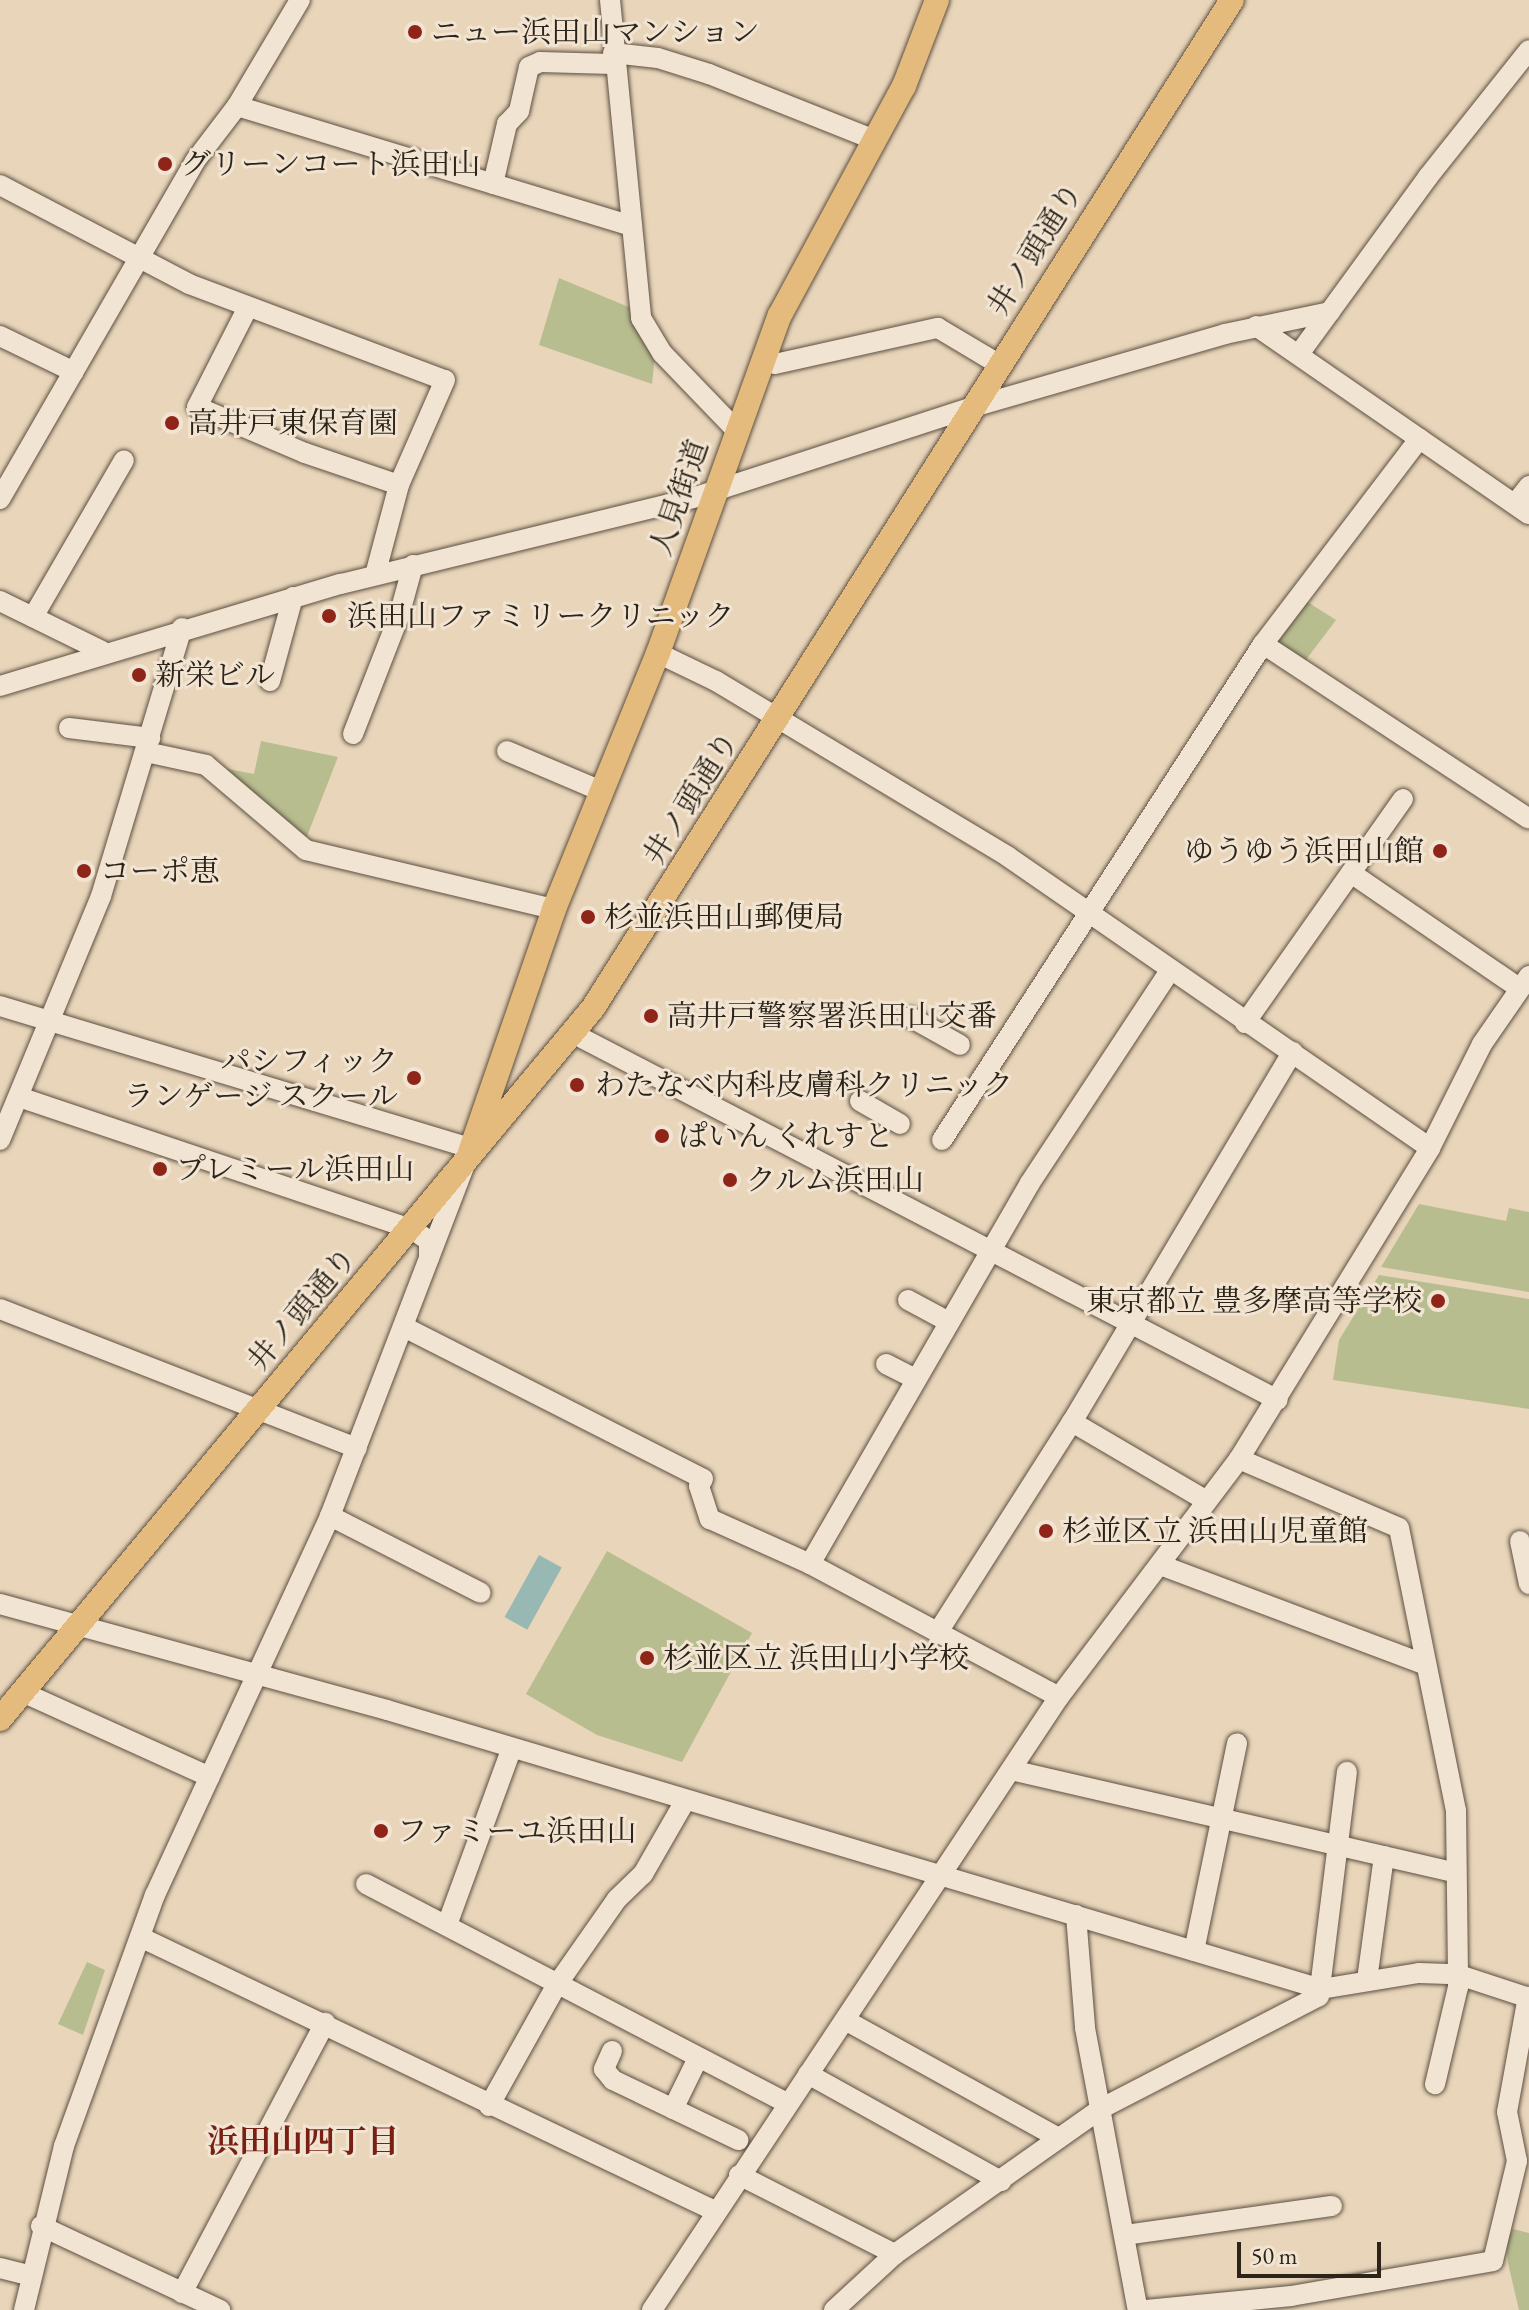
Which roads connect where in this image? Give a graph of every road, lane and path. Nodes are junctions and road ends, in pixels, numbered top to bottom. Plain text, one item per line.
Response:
1 (300, 0) edge
2 (610, 0) edge
3 (937, 0) edge
4 (1232, 0) edge
5 (1529, 50) edge
6 (613, 59) junction
7 (237, 106) junction
8 (875, 140) junction
9 (493, 184) junction
10 (0, 185) edge
11 (632, 226) junction
12 (141, 260) junction
13 (248, 307) junction
14 (1330, 312) junction
15 (1256, 326) junction
16 (0, 336) edge
17 (1299, 354) junction
18 (775, 364) dead end
19 (1000, 365) junction
20 (74, 372) junction
21 (976, 406) junction
22 (737, 431) junction
23 (1419, 439) junction
24 (124, 460) dead end
25 (399, 485) junction
26 (1529, 486) edge
27 (716, 489) junction
28 (0, 499) edge
29 (1522, 509) edge
30 (413, 565) junction
31 (375, 575) junction
32 (293, 597) junction
33 (0, 601) edge
34 (33, 617) junction
35 (182, 628) junction
36 (1263, 644) junction
37 (102, 651) junction
38 (658, 653) junction
39 (270, 681) dead end
40 (0, 686) edge
41 (778, 720) junction
42 (69, 728) dead end
43 (353, 734) dead end
44 (148, 745) junction
45 (507, 751) dead end
46 (599, 790) junction
47 (1403, 799) dead end
48 (1529, 819) edge
49 (1351, 873) junction
50 (554, 909) junction
51 (1086, 913) junction
52 (1170, 971) junction
53 (1524, 982) edge
54 (0, 1006) edge
55 (910, 1017) dead end
56 (50, 1019) junction
57 (1245, 1023) junction
58 (574, 1034) junction
59 (960, 1045) dead end
60 (1293, 1052) junction
61 (19, 1097) junction
62 (860, 1101) dead end
63 (900, 1124) dead end
64 (0, 1140) edge
65 (942, 1140) dead end
66 (1430, 1148) junction
67 (468, 1158) junction
68 (412, 1229) junction
69 (991, 1249) junction
70 (429, 1262) junction
71 (908, 1300) dead end
72 (0, 1309) edge
73 (949, 1322) junction
74 (1129, 1324) junction
75 (404, 1327) junction
76 (886, 1364) dead end
77 (916, 1379) junction
78 (1278, 1400) junction
79 (256, 1412) junction
80 (1072, 1422) junction
81 (357, 1448) junction
82 (1239, 1459) junction
83 (1205, 1500) junction
84 (330, 1516) junction
85 (1520, 1541) dead end
86 (810, 1564) junction
87 (1160, 1565) junction
88 (1529, 1584) edge
89 (481, 1593) dead end
90 (0, 1604) edge
91 (78, 1626) junction
92 (938, 1632) junction
93 (1426, 1665) junction
94 (260, 1676) junction
95 (22, 1692) junction
96 (1059, 1697) junction
97 (0, 1719) edge
98 (1237, 1743) dead end
99 (511, 1750) junction
100 (1011, 1770) junction
101 (1347, 1772) dead end
102 (210, 1777) junction
103 (685, 1801) junction
104 (1221, 1818) junction
105 (1338, 1845) junction
106 (1384, 1856) junction
107 (939, 1872) junction
108 (1453, 1872) junction
109 (366, 1884) dead end
110 (1076, 1915) junction
111 (447, 1925) junction
112 (140, 1937) junction
113 (1194, 1951) junction
114 (1456, 1974) junction
115 (1367, 1980) junction
116 (556, 1986) junction
117 (1321, 1989) junction
118 (1528, 1998) edge
119 (845, 2020) junction
120 (325, 2023) junction
121 (612, 2051) dead end
122 (698, 2058) junction
123 (808, 2074) junction
124 (1435, 2084) dead end
125 (787, 2103) junction
126 (489, 2106) junction
127 (1102, 2108) junction
128 (673, 2109) junction
129 (1059, 2138) junction
130 (738, 2140) dead end
131 (739, 2175) junction
132 (1001, 2181) junction
133 (1332, 2206) dead end
134 (715, 2211) junction
135 (41, 2226) junction
136 (1125, 2235) junction
137 (895, 2254) junction
138 (0, 2268) edge
139 (31, 2276) junction
140 (182, 2293) junction
141 (24, 2310) edge
142 (220, 2310) edge
143 (652, 2310) edge
144 (834, 2310) edge
145 (1138, 2310) edge
146 (1146, 2310) edge

1 - 7 street
2 - 6 street
3 - 8 main road, 人見街道
4 - 19 main road, 井ノ頭通り
5 - 14 street
6 - 8 street
6 - 9 street
6 - 11 street
7 - 9 street
7 - 12 street
8 - 22 main road, 人見街道
9 - 11 street
10 - 12 street
11 - 22 street
12 - 13 street
12 - 20 street
13 - 25 street
13 - 25 street
14 - 15 street
14 - 17 street
15 - 17 street
15 - 21 street
16 - 20 street
17 - 23 street
18 - 19 street
19 - 21 main road, 井ノ頭通り
20 - 28 street
21 - 27 street
21 - 41 main road, 井ノ頭通り
22 - 27 main road, 人見街道
23 - 29 street
23 - 36 street
24 - 34 street
25 - 31 street
26 - 29 street
27 - 30 street
27 - 38 main road, 人見街道
30 - 31 street
30 - 43 street
31 - 32 street
32 - 35 street
32 - 39 street
33 - 34 street
34 - 37 street
35 - 37 street
35 - 44 street
36 - 48 street
36 - 51 street
37 - 40 street
38 - 41 street
38 - 46 main road, 人見街道
41 - 51 street
41 - 58 main road, 井ノ頭通り
42 - 44 street
44 - 50 street
44 - 56 street
45 - 46 street
46 - 50 main road, 人見街道
47 - 49 street
49 - 53 street
49 - 57 street
50 - 67 main road, 人見街道
51 - 52 street
51 - 65 street
52 - 57 street
52 - 69 street
53 - 66 street
54 - 56 street
55 - 59 street
56 - 61 street
56 - 67 street
57 - 60 street
58 - 67 main road, 井ノ頭通り
58 - 69 street
60 - 66 street
60 - 74 street
61 - 64 street
61 - 68 street
62 - 63 street
66 - 78 street
67 - 68 main road, 井ノ頭通り
67 - 70 street
68 - 70 street
68 - 79 main road, 井ノ頭通り
69 - 73 street
69 - 74 street
70 - 75 street
71 - 73 street
72 - 79 street
73 - 77 street
74 - 78 street
74 - 80 street
75 - 81 street
75 - 86 street
76 - 77 street
77 - 86 street
78 - 82 street
79 - 81 street
79 - 91 main road, 井ノ頭通り
80 - 83 street
80 - 92 street
81 - 84 street
82 - 83 street
82 - 93 street
83 - 87 street
84 - 89 street
84 - 94 street
85 - 88 street
86 - 92 street
87 - 93 street
87 - 96 street
90 - 91 street
91 - 94 street
91 - 95 main road, 井ノ頭通り
92 - 96 street
93 - 108 street
94 - 99 street
94 - 102 street
95 - 97 main road, 井ノ頭通り
95 - 102 street
96 - 100 street
98 - 104 street
99 - 103 street
99 - 111 street
100 - 104 street
100 - 107 street
101 - 105 street
102 - 112 street
103 - 107 street
103 - 116 street
104 - 105 street
104 - 113 street
105 - 106 street
105 - 117 street
106 - 108 street
106 - 115 street
107 - 110 street
107 - 119 street
108 - 114 street
109 - 111 street
110 - 113 street
110 - 127 street
111 - 116 street
112 - 120 street
112 - 135 street
113 - 117 street
114 - 115 street
114 - 118 street
114 - 124 street
115 - 117 street
116 - 122 street
116 - 126 street
117 - 127 street
118 - 146 street
119 - 123 street
119 - 129 street
120 - 126 street
120 - 140 street
121 - 128 street
122 - 125 street
122 - 128 street
123 - 125 street
123 - 132 street
125 - 131 street
126 - 134 street
127 - 129 street
127 - 136 street
128 - 130 street
129 - 132 street
131 - 134 street
131 - 137 street
132 - 137 street
133 - 136 street
134 - 143 street
135 - 139 street
135 - 140 street
136 - 145 street
137 - 144 street
138 - 139 street
139 - 141 street
140 - 142 street

